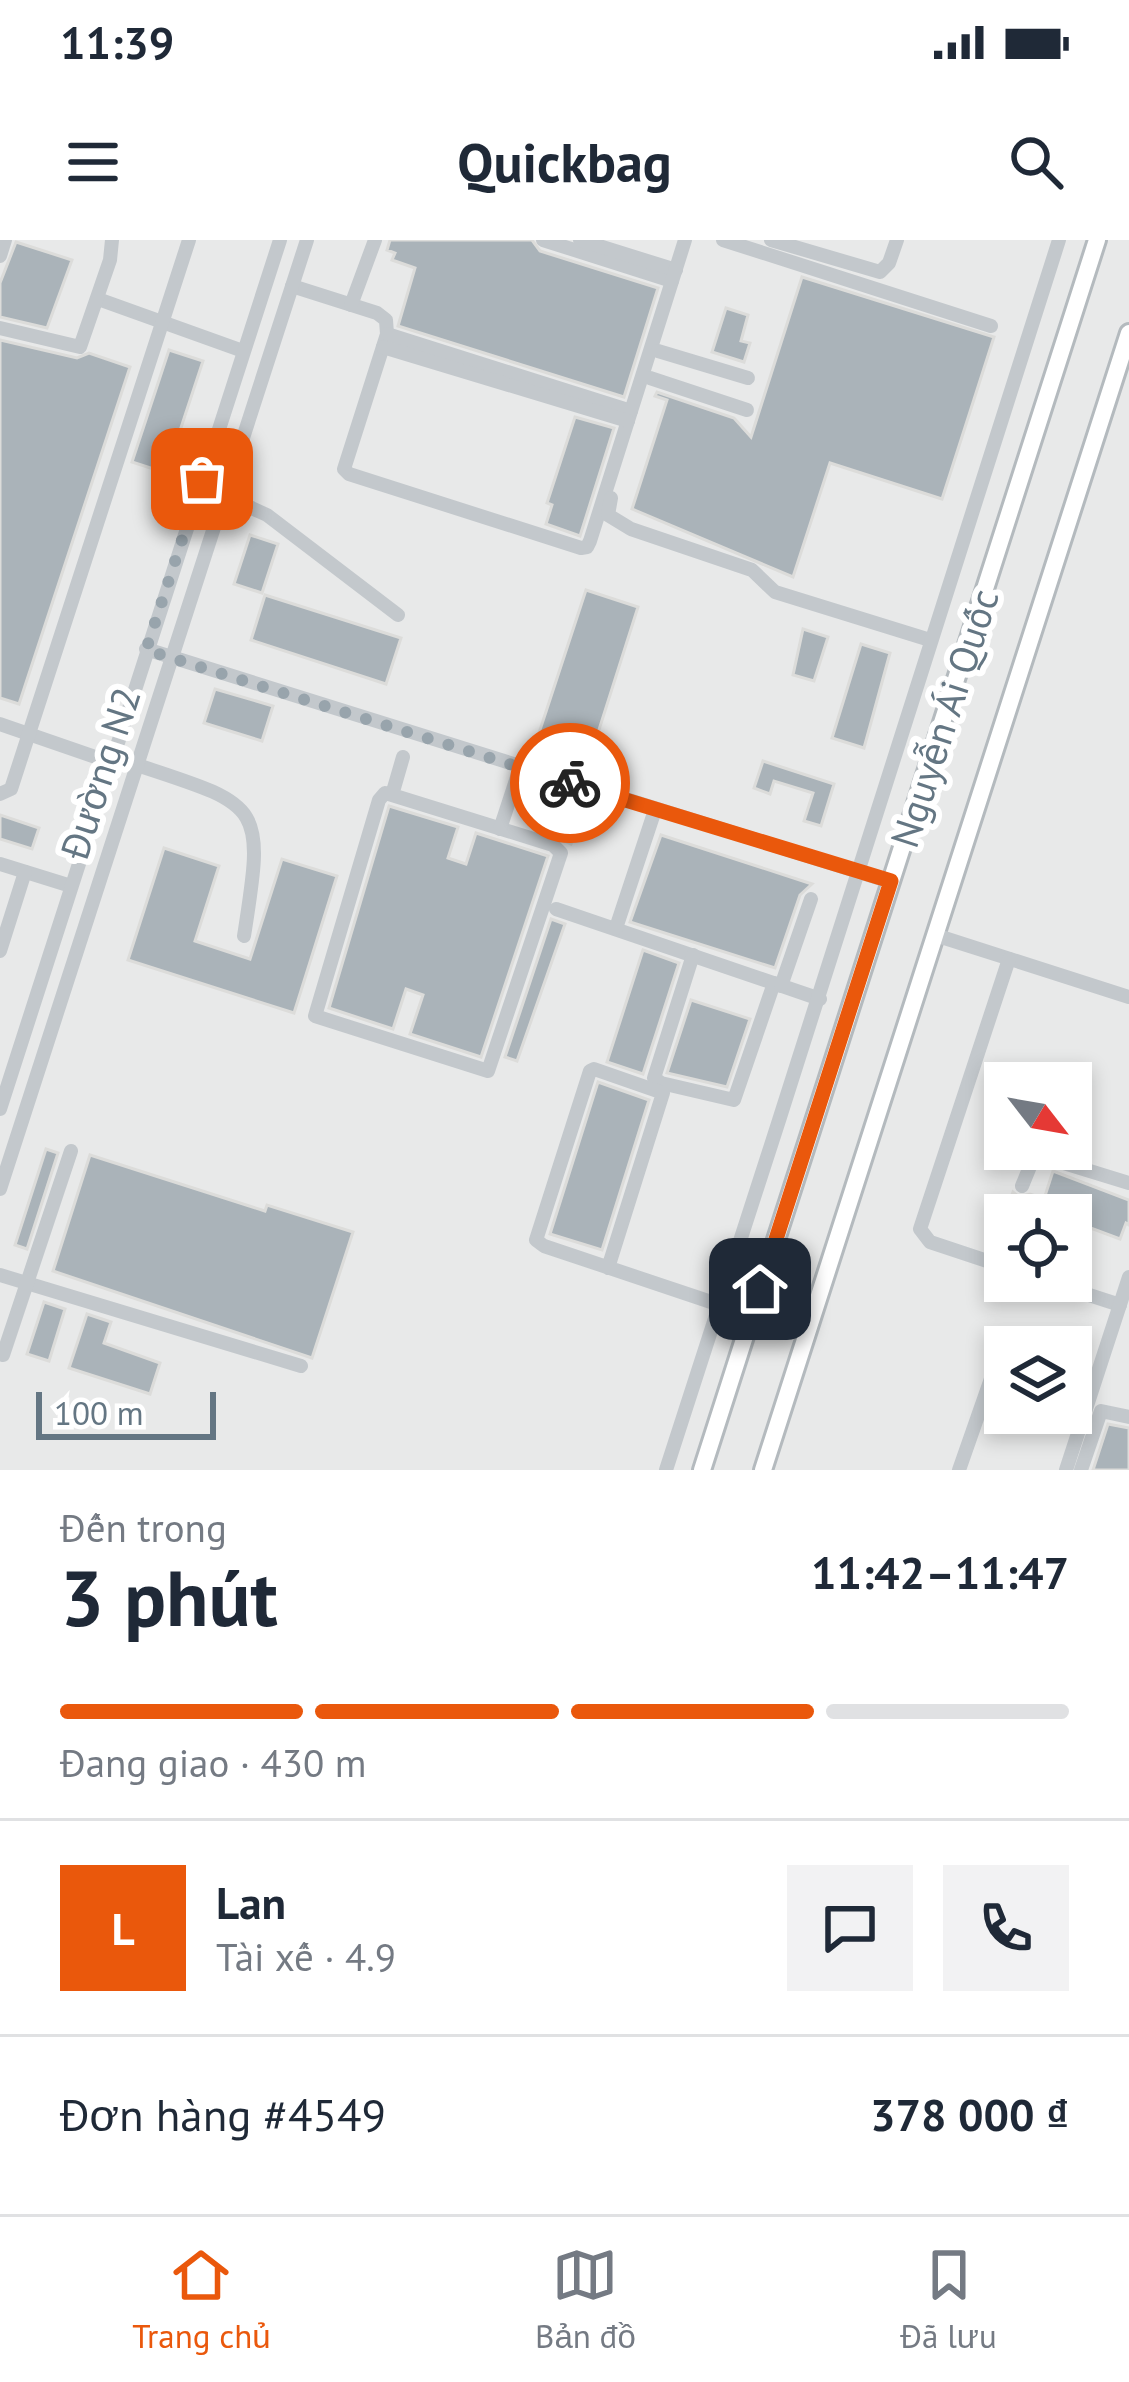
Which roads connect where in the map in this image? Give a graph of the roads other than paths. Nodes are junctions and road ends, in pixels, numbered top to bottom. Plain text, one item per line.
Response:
1 (5, 240) edge
2 (112, 240) edge
3 (189, 240) edge
4 (280, 240) edge
5 (307, 240) edge
6 (375, 240) edge
7 (543, 240) edge
8 (580, 240) edge
9 (685, 240) edge
10 (695, 240) edge
11 (723, 240) edge
12 (770, 240) edge
13 (896, 240) edge
14 (1059, 240) edge
15 (1097, 240) edge
16 (0, 256) edge
17 (674, 275) junction
18 (292, 286) junction
19 (98, 298) junction
20 (351, 305) junction
21 (163, 322) junction
22 (991, 326) dead end
23 (0, 328) edge
24 (1129, 333) edge
25 (386, 341) junction
26 (243, 351) junction
27 (658, 351) junction
28 (650, 378) junction
29 (748, 378) dead end
30 (747, 410) dead end
31 (630, 416) junction
32 (224, 495) junction
33 (398, 615) dead end
34 (930, 640) junction
35 (146, 650) junction
36 (172, 657) junction
37 (0, 724) edge
38 (29, 734) junction
39 (403, 757) dead end
40 (110, 762) junction
41 (137, 765) junction
42 (520, 768) junction
43 (0, 794) edge
44 (392, 795) junction
45 (655, 810) junction
46 (500, 829) junction
47 (0, 864) edge
48 (26, 872) junction
49 (857, 873) junction
50 (891, 881) junction
51 (71, 886) junction
52 (811, 899) dead end
53 (556, 909) dead end
54 (616, 928) junction
55 (935, 935) junction
56 (244, 936) dead end
57 (0, 951) edge
58 (693, 955) junction
59 (1009, 959) junction
60 (777, 985) junction
61 (1129, 997) edge
62 (820, 1000) junction
63 (0, 1109) edge
64 (71, 1151) dead end
65 (1129, 1183) edge
66 (1022, 1186) dead end
67 (0, 1189) edge
68 (984, 1260) edge
69 (608, 1268) junction
70 (0, 1275) edge
71 (1129, 1277) edge
72 (26, 1282) junction
73 (1092, 1296) edge
74 (720, 1305) junction
75 (1120, 1305) junction
76 (3, 1355) dead end
77 (301, 1366) dead end
78 (1092, 1390) edge
79 (984, 1397) edge
80 (1129, 1417) edge
81 (1078, 1434) edge
82 (667, 1470) edge
83 (702, 1470) edge
84 (763, 1470) edge
85 (959, 1470) edge
86 (1066, 1470) edge
87 (1081, 1470) edge

1 - 16 street
2 - 19 street
3 - 21 street
4 - 26 street, Đường N2
5 - 18 street, Đường N2
6 - 20 street
7 - 17 street
8 - 17 street
9 - 17 street
10 - 27 street
11 - 22 street
12 - 13 street
14 - 34 street
15 - 50 main road, Nguyễn Ái Quốc
17 - 31 street
18 - 20 street
18 - 32 street, Đường N2
19 - 21 street
19 - 23 street
20 - 25 street
21 - 26 street
21 - 38 street
24 - 55 main road, Nguyễn Ái Quốc
25 - 31 street
25 - 31 street
26 - 35 street, Đường N2
27 - 28 street
27 - 29 street
28 - 30 street
28 - 34 street
32 - 33 street
32 - 36 street, Đường N2
34 - 49 street
35 - 36 street
35 - 40 street, Đường N2
36 - 41 street, Đường N2
36 - 42 street
37 - 38 street
38 - 40 street
38 - 43 street
39 - 44 street
40 - 51 street, Đường N2
41 - 56 street
41 - 67 street, Đường N2
42 - 45 street
42 - 46 street
44 - 46 street
44 - 46 street
45 - 49 street
45 - 54 street
47 - 48 street
48 - 51 street
48 - 57 street
49 - 50 street
49 - 62 street
50 - 83 main road, Nguyễn Ái Quốc
51 - 63 street, Đường N2
52 - 60 street
53 - 54 street
54 - 58 street
55 - 59 street
55 - 84 main road, Nguyễn Ái Quốc
58 - 60 street
58 - 60 street
59 - 61 street
59 - 68 street
60 - 62 street
62 - 74 street
64 - 72 street
65 - 66 street
69 - 69 street
69 - 74 street
70 - 72 street
71 - 75 street
72 - 76 street
72 - 77 street
73 - 75 street
74 - 82 street
75 - 78 street
79 - 85 street
80 - 87 street
81 - 86 street

